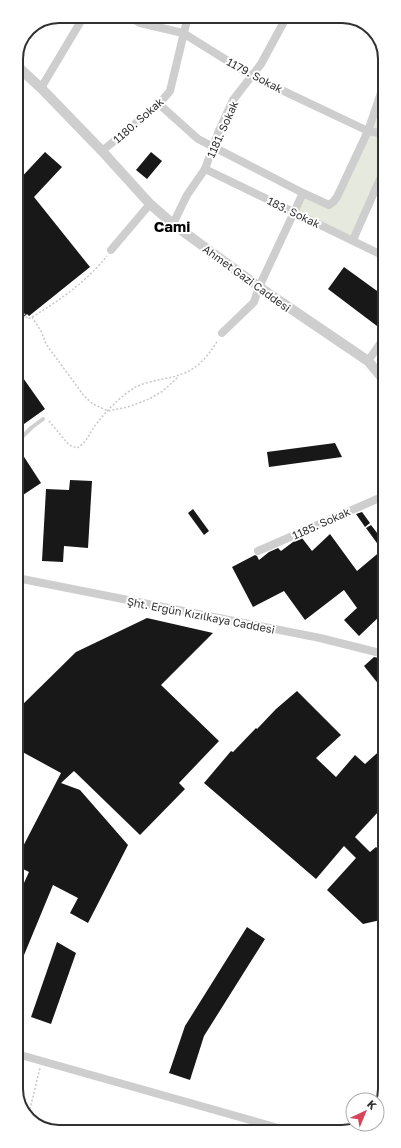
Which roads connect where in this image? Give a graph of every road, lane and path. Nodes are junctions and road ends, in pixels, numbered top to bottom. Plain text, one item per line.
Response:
1 (80, 23) edge
2 (140, 23) edge
3 (186, 23) edge
4 (283, 23) edge
5 (183, 34) junction
6 (23, 71) edge
7 (252, 76) junction
8 (41, 88) junction
9 (378, 102) edge
10 (159, 104) junction
11 (368, 131) junction
12 (378, 133) edge
13 (214, 147) junction
14 (102, 151) junction
15 (205, 169) junction
16 (378, 184) edge
17 (303, 193) junction
18 (150, 204) junction
19 (293, 212) junction
20 (173, 224) junction
21 (353, 240) junction
22 (112, 250) joint
23 (378, 253) edge
24 (259, 287) junction
25 (23, 313) edge
26 (32, 318) junction
27 (222, 333) joint
28 (378, 347) edge
29 (368, 361) junction
30 (378, 373) edge
31 (178, 377) junction
32 (108, 411) junction
33 (43, 419) joint
34 (23, 436) edge
35 (378, 499) edge
36 (258, 551) dead end
37 (23, 579) edge
38 (378, 652) edge
39 (23, 1055) edge
40 (42, 1060) junction
41 (30, 1110) edge
42 (269, 1125) edge

1 - 8 street
2 - 5 street, 1179. Sokak
3 - 5 street, 1180. Sokak
4 - 7 street, 1181. Sokak
5 - 7 street, 1179. Sokak
5 - 10 street, 1180. Sokak
6 - 8 street, Ahmet Gazi Caddesi
7 - 11 street, 1179. Sokak
7 - 13 street, 1181. Sokak
8 - 14 street, Ahmet Gazi Caddesi
9 - 11 street
10 - 13 street
10 - 14 street, 1180. Sokak
11 - 12 street, 1179. Sokak
11 - 17 street
13 - 15 street, 1181. Sokak
13 - 17 street
14 - 18 street, Ahmet Gazi Caddesi
15 - 19 street, 183. Sokak
15 - 20 street, 1181. Sokak
16 - 21 street
17 - 19 street
18 - 20 street, Ahmet Gazi Caddesi
18 - 22 street
19 - 21 street, 183. Sokak
19 - 24 street
20 - 24 street, Ahmet Gazi Caddesi
21 - 23 street, 183. Sokak
22 - 26 path
24 - 27 street
24 - 29 street, Ahmet Gazi Caddesi
25 - 26 path
26 - 32 path
27 - 31 path
28 - 29 street
29 - 30 street, Ahmet Gazi Caddesi
31 - 32 path
31 - 32 path
32 - 33 path
33 - 34 lane
35 - 36 street, 1185. Sokak
37 - 38 street, Şht. Ergün Kızılkaya Caddesi
39 - 40 street
40 - 41 path
40 - 42 street

